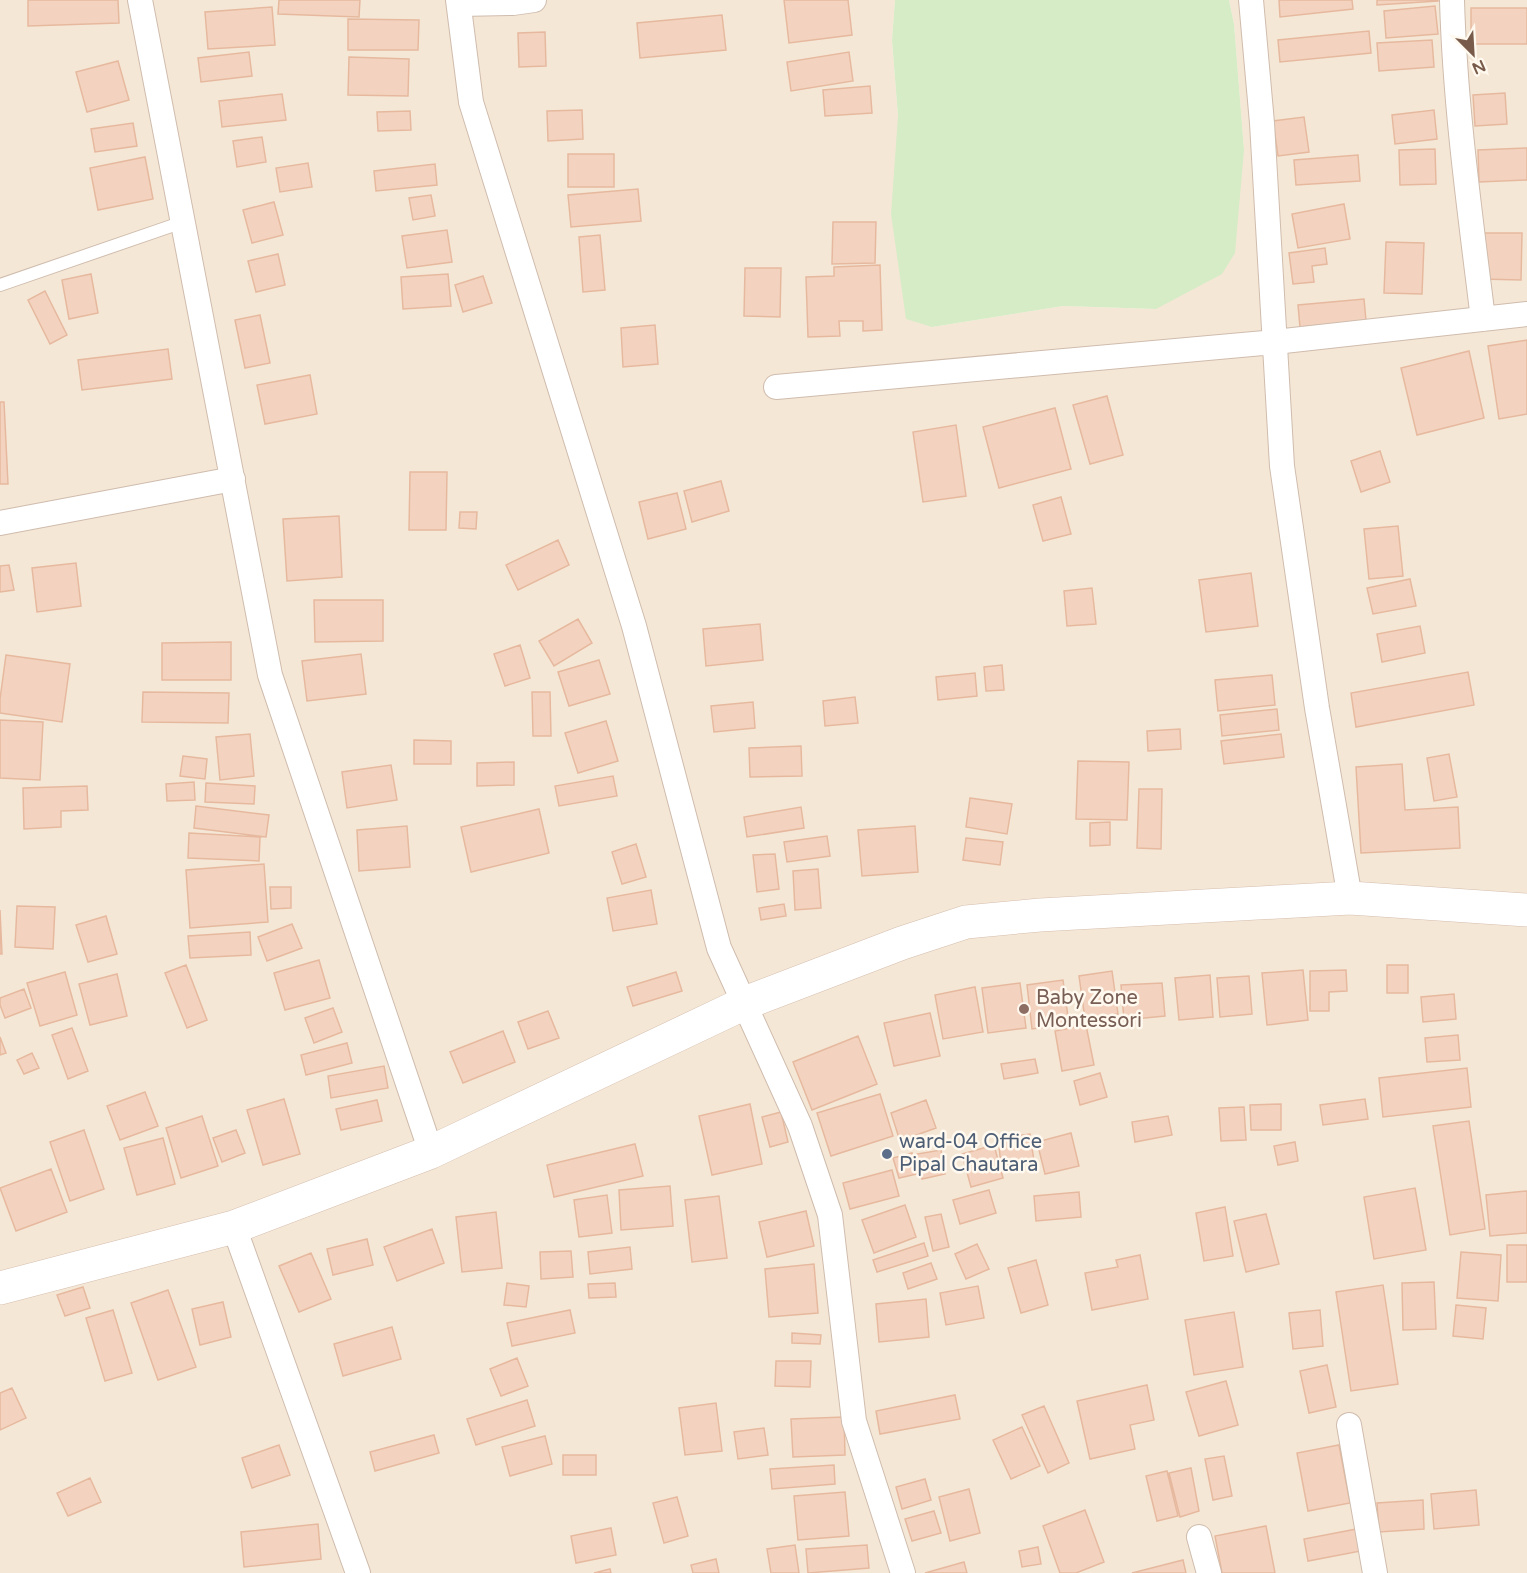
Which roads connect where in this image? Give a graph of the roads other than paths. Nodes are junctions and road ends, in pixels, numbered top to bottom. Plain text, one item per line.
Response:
1 (140, 0) edge
2 (534, 0) edge
3 (1251, 0) edge
4 (1452, 0) edge
5 (459, 2) edge
6 (183, 222) junction
7 (0, 285) edge
8 (1527, 314) edge
9 (1483, 319) junction
10 (1275, 342) junction
11 (776, 387) dead end
12 (233, 479) junction
13 (0, 523) edge
14 (1350, 898) junction
15 (1527, 910) edge
16 (745, 1003) junction
17 (431, 1152) junction
18 (234, 1227) junction
19 (0, 1288) edge
20 (1348, 1425) dead end
21 (1199, 1537) dead end
22 (358, 1573) edge
23 (903, 1573) edge
24 (1209, 1573) edge
25 (1375, 1573) edge

1 - 6 street
2 - 5 street
3 - 10 street
4 - 9 street
5 - 16 street
6 - 7 lane
6 - 12 street
8 - 9 street
9 - 10 street
10 - 11 street
10 - 14 street
12 - 13 street
12 - 17 street
14 - 15 main road
14 - 16 main road
16 - 17 main road
16 - 23 street
17 - 18 main road
18 - 19 main road
18 - 22 street
20 - 25 street
21 - 24 street

